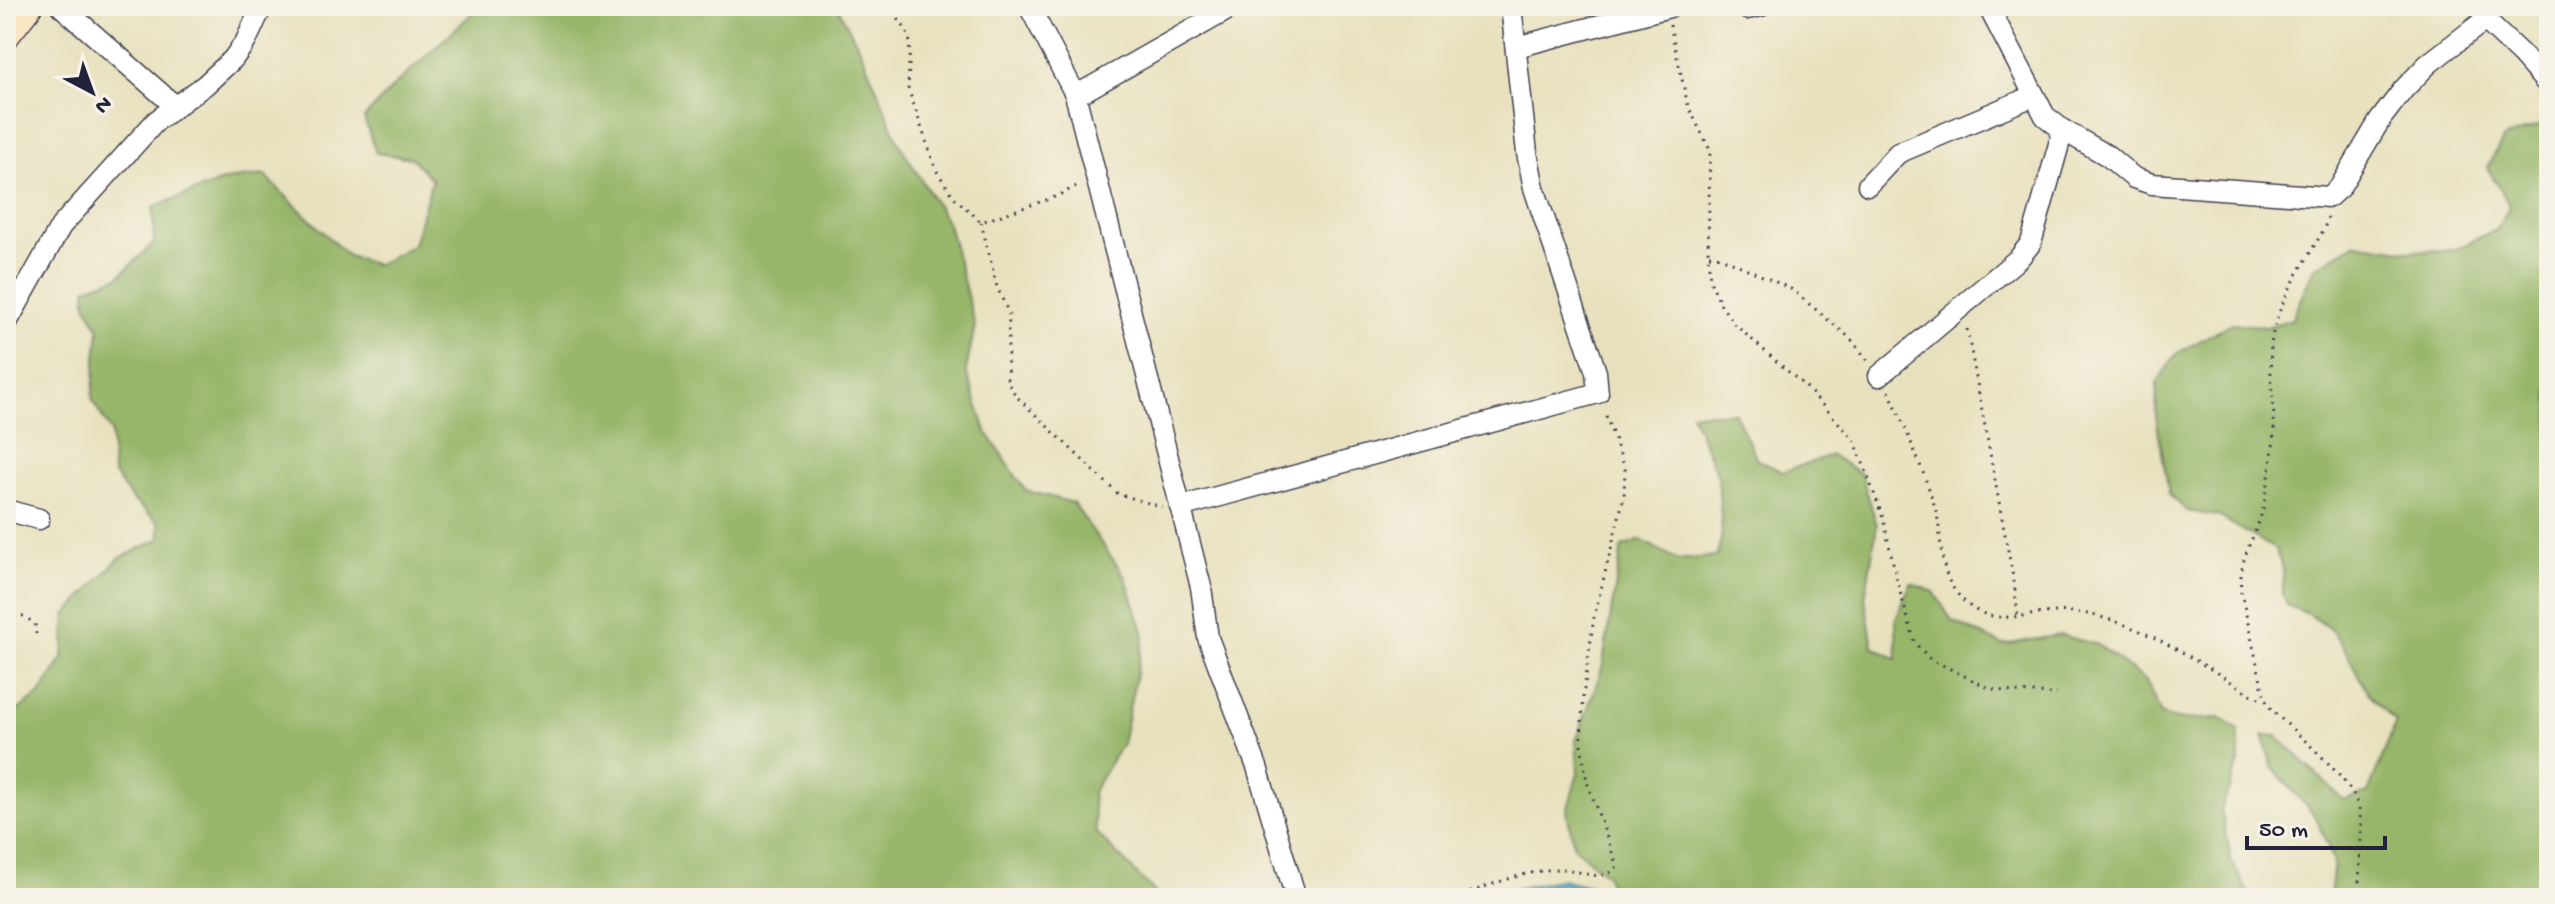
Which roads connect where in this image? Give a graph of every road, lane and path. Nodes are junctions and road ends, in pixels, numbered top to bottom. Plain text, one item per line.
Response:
1 (28, 6) edge
2 (61, 6) edge
3 (262, 6) edge
4 (889, 6) edge
5 (1029, 6) edge
6 (1234, 6) edge
7 (1511, 6) edge
8 (1743, 6) edge
9 (1761, 6) edge
10 (1988, 6) edge
11 (1669, 7) edge
12 (2484, 13) edge
13 (6, 34) edge
14 (1516, 47) junction
15 (2549, 86) edge
16 (1075, 94) junction
17 (2033, 96) junction
18 (175, 106) junction
19 (2063, 130) junction
20 (1095, 177) junction
21 (1868, 185) dead end
22 (2329, 197) junction
23 (981, 222) junction
24 (1708, 255) junction
25 (1959, 307) junction
26 (6, 324) edge
27 (1879, 376) junction
28 (1598, 393) junction
29 (1180, 507) junction
30 (6, 510) edge
31 (39, 519) dead end
32 (6, 614) edge
33 (2018, 617) junction
34 (36, 634) dead end
35 (2057, 694) dead end
36 (2265, 699) junction
37 (1296, 898) edge
38 (1455, 898) edge
39 (2359, 898) edge

1 - 13 main road
2 - 18 street
3 - 18 street
4 - 23 path
5 - 16 street
6 - 16 street
7 - 14 street
8 - 9 street
10 - 17 street
11 - 14 street
11 - 24 path
12 - 15 street
12 - 22 street
14 - 28 street
16 - 20 street
17 - 19 street
17 - 21 street
18 - 26 street
19 - 22 street
19 - 25 street
20 - 23 path
20 - 29 street
22 - 36 path
23 - 29 path
24 - 27 path
24 - 35 path
25 - 27 street
25 - 33 path
27 - 33 path
28 - 29 street
28 - 38 path
29 - 37 street
30 - 31 street
32 - 34 path
33 - 36 path
36 - 39 path

